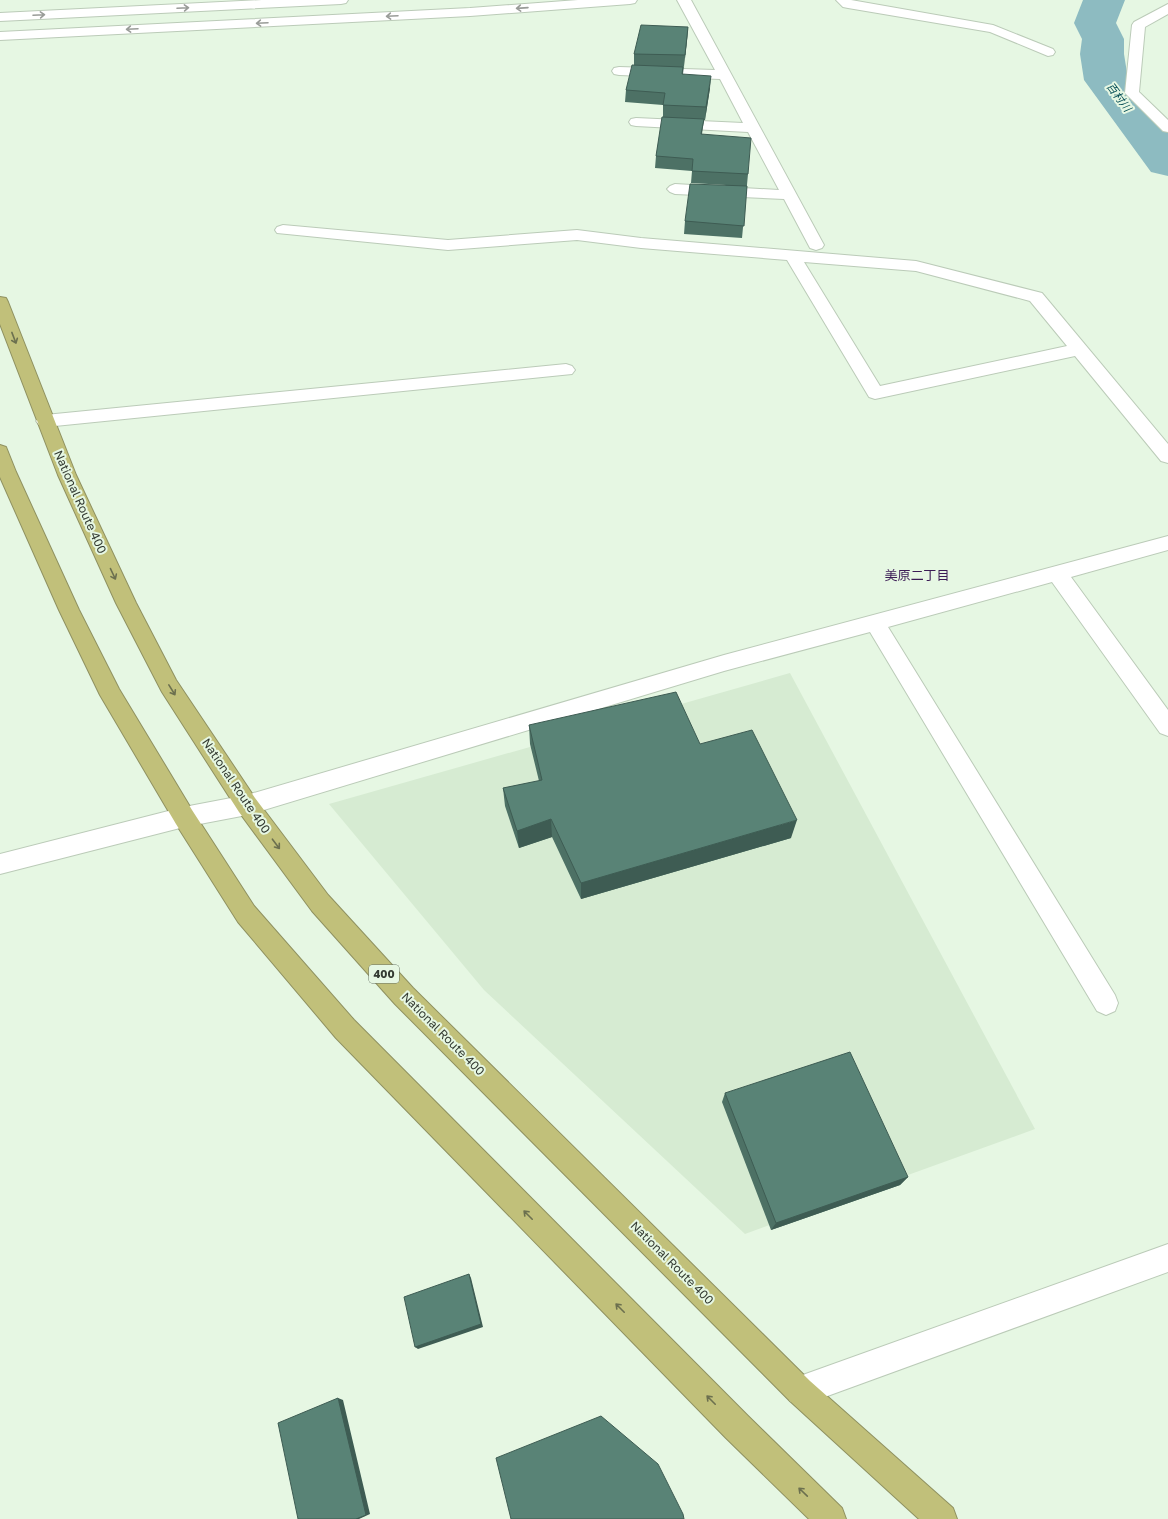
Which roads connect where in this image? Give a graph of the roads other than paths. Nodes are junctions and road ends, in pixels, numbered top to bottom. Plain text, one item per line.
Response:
1 (341, 0) edge
2 (462, 0) edge
3 (630, 0) edge
4 (684, 0) edge
5 (843, 0) edge
6 (1168, 8) edge
7 (470, 12) junction
8 (0, 17) edge
9 (0, 36) edge
10 (1048, 52) dead end
11 (618, 71) dead end
12 (725, 75) junction
13 (636, 122) dead end
14 (753, 128) junction
15 (1168, 128) edge
16 (675, 189) dead end
17 (789, 196) junction
18 (284, 230) dead end
19 (816, 245) dead end
20 (792, 256) junction
21 (0, 302) edge
22 (1079, 349) junction
23 (566, 370) dead end
24 (45, 421) junction
25 (0, 452) edge
26 (1168, 456) edge
27 (1168, 543) edge
28 (1057, 573) junction
29 (875, 622) junction
30 (1168, 727) edge
31 (247, 805) junction
32 (184, 817) junction
33 (0, 864) edge
34 (1106, 1003) dead end
35 (1168, 1258) edge
36 (800, 1391) junction
37 (831, 1519) edge
38 (942, 1519) edge

8 -> 1 street
2 - 7 street
3 -> 7 street
4 - 12 street
5 - 10 street
6 - 15 street
7 -> 9 street
11 - 12 street
12 - 14 street
13 - 14 street
14 - 17 street
16 - 17 street
17 - 19 street
18 - 20 street
20 - 22 street
20 - 22 street
21 -> 24 highway, National Route 400 / 400
22 - 26 street
23 - 24 street
24 -> 31 highway, National Route 400 / 400
25 - 32 highway
27 - 28 street
28 - 29 street
28 - 30 street
29 - 31 street
29 - 34 street
31 - 32 street
31 -> 36 highway, National Route 400 / 400
32 - 33 street
37 -> 32 highway
35 - 36 street
36 - 38 highway, National Route 400 / 400

